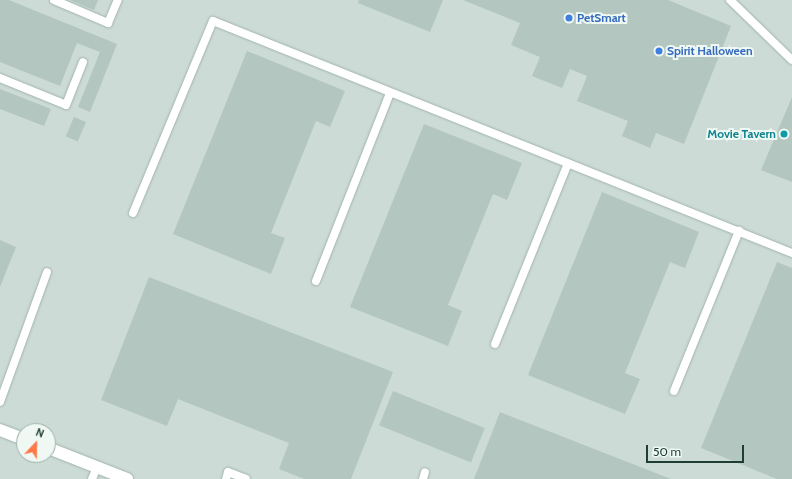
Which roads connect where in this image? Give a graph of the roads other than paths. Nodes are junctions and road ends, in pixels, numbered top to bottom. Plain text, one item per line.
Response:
1 (54, 0) edge
2 (118, 0) edge
3 (730, 0) edge
4 (792, 60) edge
5 (83, 62) dead end
6 (0, 78) edge
7 (390, 93) junction
8 (568, 163) junction
9 (133, 213) dead end
10 (739, 231) junction
11 (792, 252) edge
12 (47, 272) dead end
13 (316, 281) dead end
14 (495, 344) dead end
15 (674, 391) dead end
16 (0, 402) edge
17 (0, 430) edge
18 (16, 436) edge
19 (56, 451) edge
20 (97, 468) junction
21 (92, 479) edge
22 (127, 479) edge
23 (226, 479) edge
24 (246, 479) edge

1 - 2 lane
3 - 4 lane
5 - 6 lane
7 - 8 lane
7 - 9 lane
7 - 13 lane
8 - 10 lane
8 - 14 lane
10 - 11 lane
10 - 15 lane
12 - 16 lane
17 - 18 street
19 - 20 street
20 - 21 lane
20 - 22 street
23 - 24 lane

